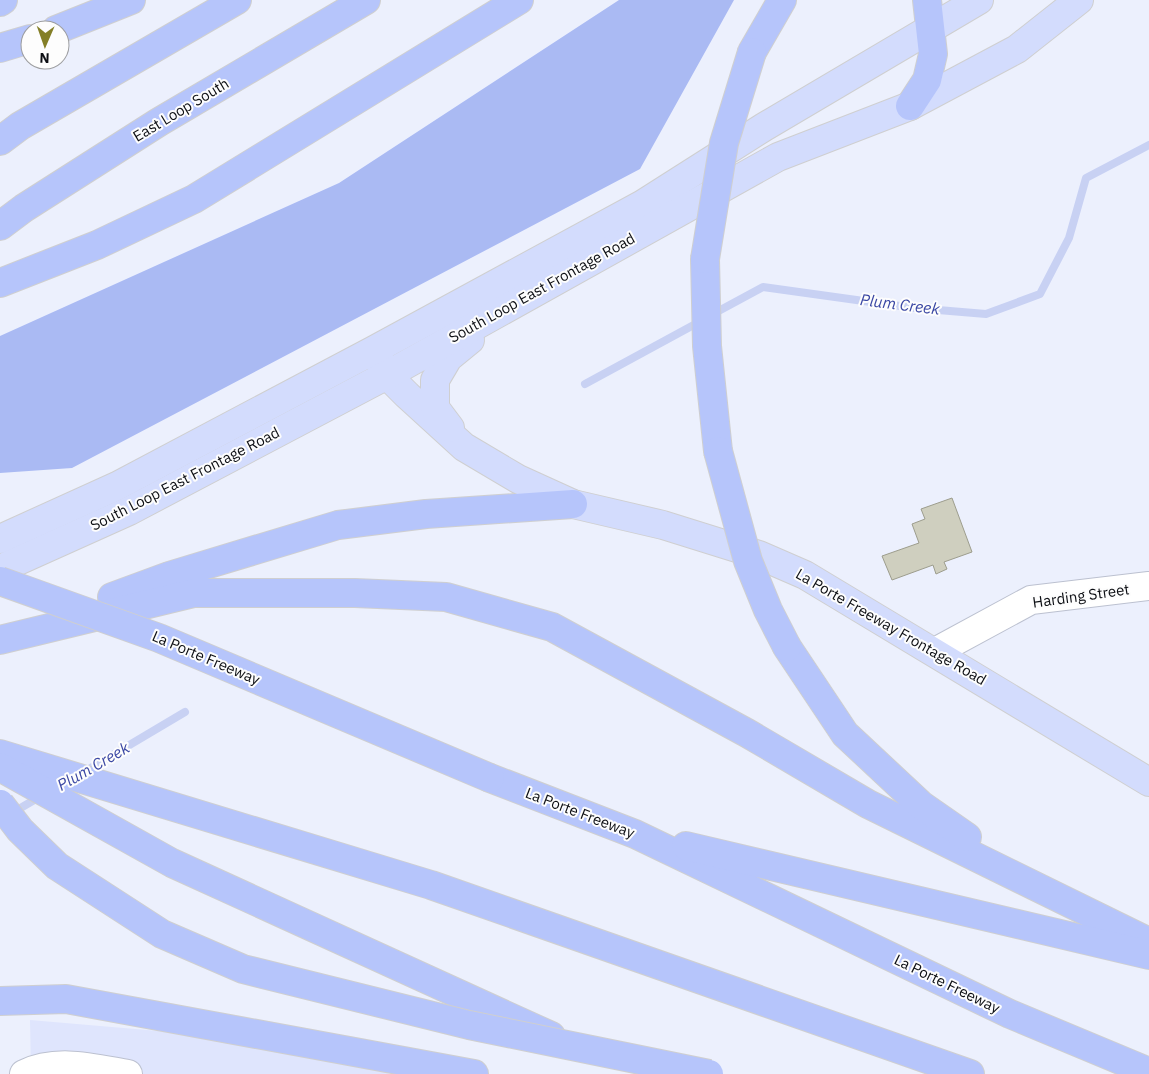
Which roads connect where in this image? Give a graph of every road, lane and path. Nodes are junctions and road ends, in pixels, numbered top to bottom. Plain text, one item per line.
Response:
1 (131, 0) edge
2 (238, 0) edge
3 (366, 0) edge
4 (519, 0) edge
5 (782, 0) edge
6 (927, 0) edge
7 (979, 0) edge
8 (1079, 0) edge
9 (70, 24) edge
10 (931, 29) junction
11 (20, 42) edge
12 (0, 48) edge
13 (910, 106) junction
14 (0, 141) edge
15 (0, 226) edge
16 (0, 283) edge
17 (513, 304) junction
18 (374, 350) junction
19 (387, 375) junction
20 (464, 448) junction
21 (573, 504) junction
22 (0, 539) edge
23 (0, 569) edge
24 (0, 581) edge
25 (1149, 586) edge
26 (0, 640) edge
27 (935, 652) junction
28 (0, 754) edge
29 (0, 767) edge
30 (1149, 782) edge
31 (0, 804) edge
32 (635, 834) junction
33 (1043, 888) junction
34 (1149, 942) edge
35 (1149, 956) edge
36 (0, 1001) edge
37 (1149, 1072) edge
38 (24, 1074) edge
39 (128, 1074) edge
40 (474, 1074) edge
41 (637, 1074) edge
42 (709, 1074) edge
43 (970, 1074) edge

1 - 9 highway
2 - 14 highway
3 - 15 highway, East Loop South
4 - 16 highway
5 - 33 highway, bridge
6 - 10 highway
7 - 10 main road, South Loop East Frontage Road
8 - 13 main road, South Loop East Frontage Road
10 - 13 highway
10 - 18 main road, South Loop East Frontage Road
11 - 12 highway
13 - 17 main road, South Loop East Frontage Road
17 - 19 main road, South Loop East Frontage Road
17 - 20 main road
18 - 19 main road, La Porte Freeway Frontage Road
18 - 22 main road, South Loop East Frontage Road
19 - 20 main road, La Porte Freeway Frontage Road
19 - 23 main road, South Loop East Frontage Road
20 - 21 main road, La Porte Freeway Frontage Road
21 - 26 highway
21 - 27 main road, La Porte Freeway Frontage Road
24 - 32 highway, La Porte Freeway, bridge
25 - 27 street, Harding Street
26 - 33 highway
27 - 30 main road, La Porte Freeway Frontage Road
28 - 43 highway
29 - 41 highway
31 - 42 highway, bridge
32 - 35 highway
32 - 37 highway, La Porte Freeway
33 - 34 highway
36 - 40 highway
38 - 39 street

